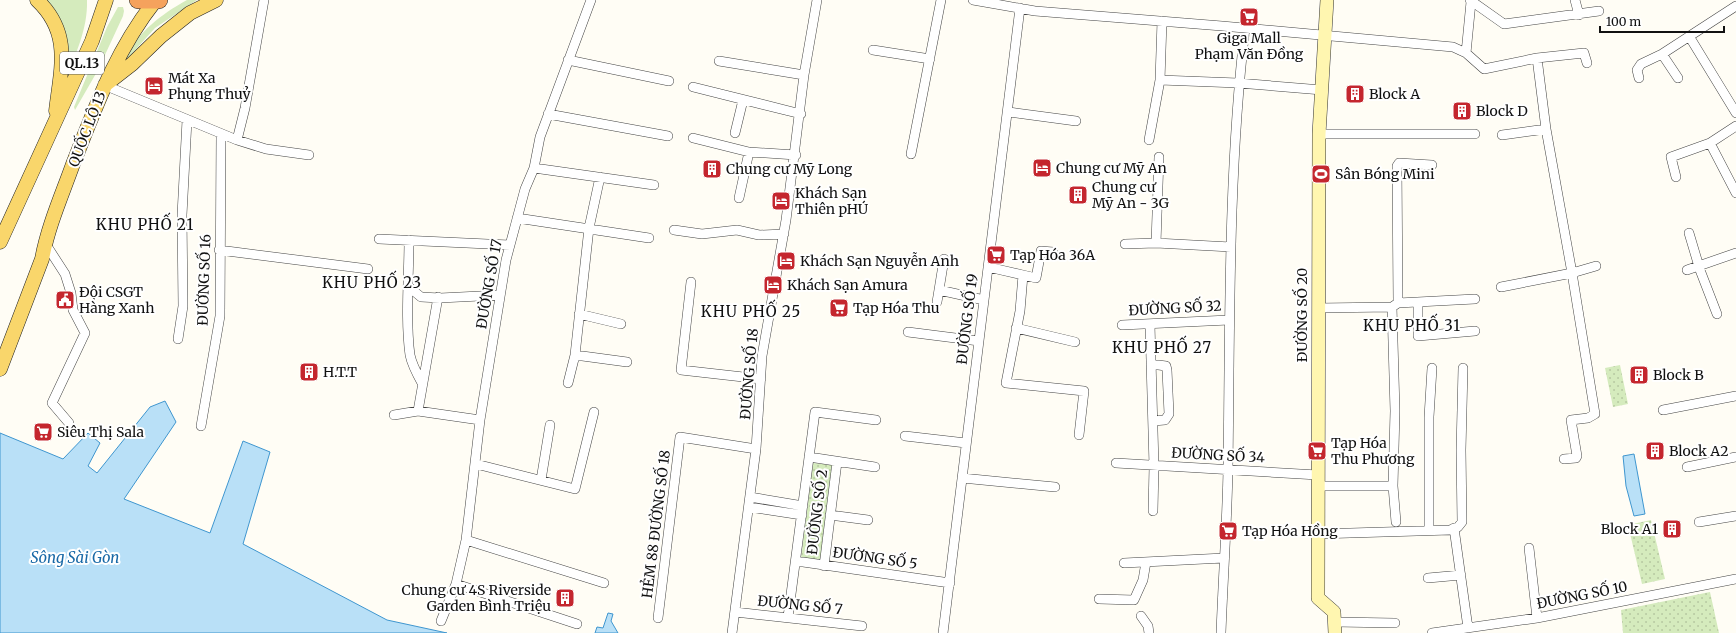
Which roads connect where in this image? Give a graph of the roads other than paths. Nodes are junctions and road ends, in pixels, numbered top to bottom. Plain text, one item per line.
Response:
1 (38, 0) edge
2 (106, 0) edge
3 (138, 0) edge
4 (157, 0) edge
5 (216, 0) edge
6 (264, 0) edge
7 (591, 0) edge
8 (817, 0) edge
9 (941, 0) edge
10 (973, 0) edge
11 (1327, 0) edge
12 (1575, 0) edge
13 (990, 1) edge
14 (1470, 1) edge
15 (1020, 8) junction
16 (1735, 9) edge
17 (1599, 11) dead end
18 (1579, 15) junction
19 (1162, 21) junction
20 (1245, 28) junction
21 (1325, 36) junction
22 (1689, 36) junction
23 (873, 50) dead end
24 (1466, 53) junction
25 (1662, 54) junction
26 (1537, 58) junction
27 (930, 59) junction
28 (568, 60) junction
29 (719, 61) dead end
30 (1587, 63) dead end
31 (804, 75) junction
32 (1639, 78) dead end
33 (1678, 78) dead end
34 (1160, 80) junction
35 (669, 82) dead end
36 (1238, 83) junction
37 (104, 85) junction
38 (693, 87) dead end
39 (1322, 90) junction
40 (743, 100) junction
41 (1009, 112) junction
42 (1736, 113) edge
43 (548, 114) junction
44 (800, 114) junction
45 (187, 120) junction
46 (1076, 121) dead end
47 (54, 125) junction
48 (1736, 126) edge
49 (1546, 129) junction
50 (735, 133) dead end
51 (221, 134) junction
52 (1319, 134) junction
53 (1475, 134) dead end
54 (668, 136) dead end
55 (1502, 136) dead end
56 (693, 138) dead end
57 (237, 140) junction
58 (1150, 140) dead end
59 (1710, 143) junction
60 (748, 152) junction
61 (911, 154) dead end
62 (309, 155) dead end
63 (796, 155) junction
64 (1160, 156) dead end
65 (1432, 165) dead end
66 (534, 168) junction
67 (1676, 176) dead end
68 (600, 177) junction
69 (654, 185) dead end
70 (1736, 193) edge
71 (739, 198) dead end
72 (517, 218) junction
73 (589, 228) junction
74 (674, 230) dead end
75 (1689, 233) dead end
76 (784, 234) junction
77 (649, 238) dead end
78 (379, 239) dead end
79 (409, 240) junction
80 (0, 242) edge
81 (45, 243) junction
82 (1156, 243) junction
83 (1125, 244) dead end
84 (510, 245) junction
85 (1231, 247) junction
86 (219, 250) junction
87 (1053, 252) dead end
88 (1736, 253) edge
89 (944, 259) dead end
90 (1596, 266) dead end
91 (1699, 266) junction
92 (988, 267) junction
93 (368, 269) dead end
94 (1687, 270) dead end
95 (1572, 273) junction
96 (1023, 275) junction
97 (691, 282) dead end
98 (29, 283) junction
99 (409, 287) junction
100 (1501, 287) dead end
101 (940, 290) junction
102 (500, 295) junction
103 (438, 298) junction
104 (1475, 299) dead end
105 (984, 300) junction
106 (937, 302) dead end
107 (1418, 302) junction
108 (1395, 305) junction
109 (1318, 308) junction
110 (579, 314) junction
111 (1717, 314) dead end
112 (1229, 320) junction
113 (621, 324) dead end
114 (1122, 325) dead end
115 (1150, 325) junction
116 (1016, 328) junction
117 (1475, 331) dead end
118 (908, 332) dead end
119 (178, 339) dead end
120 (979, 341) junction
121 (1075, 342) dead end
122 (0, 351) edge
123 (575, 355) junction
124 (627, 362) dead end
125 (1151, 364) junction
126 (1432, 368) dead end
127 (1463, 368) dead end
128 (0, 369) edge
129 (761, 379) junction
130 (422, 383) junction
131 (568, 383) dead end
132 (1736, 396) edge
133 (1662, 410) dead end
134 (418, 411) junction
135 (594, 412) dead end
136 (394, 415) dead end
137 (480, 420) junction
138 (876, 420) dead end
139 (1153, 421) junction
140 (69, 423) dead end
141 (550, 425) dead end
142 (201, 426) dead end
143 (1079, 435) dead end
144 (905, 436) dead end
145 (966, 443) junction
146 (756, 449) junction
147 (809, 457) junction
148 (1736, 457) edge
149 (1564, 459) dead end
150 (837, 462) junction
151 (1116, 463) dead end
152 (476, 464) junction
153 (1154, 466) junction
154 (875, 467) dead end
155 (1687, 467) dead end
156 (1228, 469) junction
157 (962, 478) junction
158 (541, 480) junction
159 (1318, 480) junction
160 (1393, 486) junction
161 (1055, 487) dead end
162 (750, 502) junction
163 (803, 510) junction
164 (1153, 511) dead end
165 (830, 515) junction
166 (1736, 516) edge
167 (868, 520) dead end
168 (1396, 522) dead end
169 (1699, 522) dead end
170 (1454, 528) junction
171 (1430, 530) junction
172 (1317, 534) junction
173 (466, 540) junction
174 (1529, 548) dead end
175 (1224, 558) junction
176 (796, 562) junction
177 (1146, 562) junction
178 (1124, 563) dead end
179 (824, 566) junction
180 (1461, 575) junction
181 (1428, 578) dead end
182 (1736, 578) edge
183 (950, 583) junction
184 (456, 584) junction
185 (604, 584) dead end
186 (1099, 599) dead end
187 (735, 612) junction
188 (1141, 616) dead end
189 (788, 617) junction
190 (658, 618) dead end
191 (1538, 618) junction
192 (441, 621) dead end
193 (1395, 623) dead end
194 (577, 624) dead end
195 (862, 626) dead end
196 (1336, 627) edge
197 (1468, 628) junction
198 (732, 633) edge
199 (943, 633) edge
200 (1150, 633) edge
201 (1221, 633) edge
202 (1432, 633) edge

1 - 47 main road
2 - 47 main road, QUỐC LỘ 13 / QL.13
3 - 4 highway
4 - 37 main road, QUỐC LỘ 13 / QL.13
5 - 37 main road
6 - 57 street
7 - 28 street, ĐƯỜNG SỐ 17
8 - 31 street, ĐƯỜNG SỐ 18
9 - 27 street
10 - 13 street
11 - 21 street, ĐƯỜNG SỐ 20
12 - 18 street
13 - 15 street
14 - 18 street
14 - 24 street
15 - 19 street
15 - 41 street, ĐƯỜNG SỐ 19
16 - 22 street
17 - 18 street
19 - 20 street
19 - 34 street
20 - 21 street
20 - 36 street
21 - 24 street
21 - 39 street, ĐƯỜNG SỐ 20
22 - 25 street
22 - 42 street
23 - 27 street
24 - 26 street
25 - 32 street
25 - 33 street
26 - 30 street
26 - 49 street
27 - 61 street
28 - 35 street
28 - 43 street, ĐƯỜNG SỐ 17
29 - 31 street
31 - 44 street, ĐƯỜNG SỐ 18
34 - 36 street
34 - 58 street
36 - 39 street
36 - 85 street
37 - 45 street
37 - 81 main road, QUỐC LỘ 13 / QL.13
38 - 40 street
39 - 52 street, ĐƯỜNG SỐ 20
40 - 44 street
40 - 50 street
41 - 46 street
41 - 92 street, ĐƯỜNG SỐ 19
43 - 54 street
43 - 66 street, ĐƯỜNG SỐ 17
44 - 63 street, ĐƯỜNG SỐ 18
45 - 51 street
45 - 119 street
47 - 80 main road, QUỐC LỘ 13 / QL.13
48 - 59 street
49 - 55 street
49 - 95 street
51 - 57 street
51 - 86 street, ĐƯỜNG SỐ 16
52 - 53 street
52 - 109 street, ĐƯỜNG SỐ 20
56 - 60 street
57 - 62 street
59 - 67 street
59 - 70 street
60 - 63 street
60 - 71 street
63 - 76 street, ĐƯỜNG SỐ 18
64 - 82 street
65 - 108 street
66 - 68 street
66 - 72 street, ĐƯỜNG SỐ 17
68 - 69 street
68 - 73 street
72 - 73 street
72 - 84 street, ĐƯỜNG SỐ 17
73 - 77 street
73 - 110 street
74 - 76 street
75 - 91 street
76 - 129 street, ĐƯỜNG SỐ 18
78 - 79 street
79 - 84 street
79 - 99 street
81 - 98 main road, QUỐC LỘ 13 / QL.13
81 - 140 street
82 - 83 street
82 - 85 street
84 - 102 street, ĐƯỜNG SỐ 17
85 - 112 street
86 - 93 street
86 - 142 street, ĐƯỜNG SỐ 16
87 - 96 street
88 - 91 street
89 - 101 street
90 - 95 street
91 - 94 street
91 - 111 street
92 - 96 street
92 - 105 street, ĐƯỜNG SỐ 19
95 - 100 street
95 - 149 street
96 - 116 street
97 - 129 street
98 - 122 main road, QL.13
98 - 128 main road, QL.13
99 - 103 street
99 - 130 street
101 - 105 street
101 - 106 street
102 - 103 street
102 - 137 street, ĐƯỜNG SỐ 17
103 - 130 street
104 - 107 street
105 - 120 street, ĐƯỜNG SỐ 19
107 - 108 street
107 - 117 street
108 - 109 street
108 - 160 street
109 - 159 street, ĐƯỜNG SỐ 20
110 - 113 street
110 - 123 street
112 - 115 street, ĐƯỜNG SỐ 32
112 - 156 street
114 - 115 street, ĐƯỜNG SỐ 32
115 - 125 street
116 - 121 street
116 - 143 street
118 - 120 street
120 - 145 street, ĐƯỜNG SỐ 19
123 - 124 street
123 - 131 street
125 - 139 street
125 - 139 street
126 - 171 street
127 - 170 street
129 - 146 street, ĐƯỜNG SỐ 18
130 - 134 street
132 - 133 street
134 - 136 street
134 - 137 street
135 - 158 street
137 - 152 street, ĐƯỜNG SỐ 17
138 - 147 street, ĐƯỜNG SỐ 2
139 - 153 street
141 - 158 street
144 - 145 street
145 - 157 street, ĐƯỜNG SỐ 19
146 - 162 street, ĐƯỜNG SỐ 18
146 - 190 street, HẺM 88 ĐƯỜNG SỐ 18
147 - 150 street
147 - 163 street, ĐƯỜNG SỐ 2
148 - 155 street
150 - 154 street
150 - 165 street, ĐƯỜNG SỐ 2
151 - 153 street, ĐƯỜNG SỐ 34
152 - 158 street
152 - 173 street, ĐƯỜNG SỐ 17
153 - 156 street, ĐƯỜNG SỐ 34
153 - 164 street
156 - 159 street, ĐƯỜNG SỐ 34
156 - 175 street
157 - 161 street
157 - 183 street, ĐƯỜNG SỐ 19
159 - 160 street, ĐƯỜNG SỐ 34
159 - 172 street, ĐƯỜNG SỐ 20
160 - 168 street
162 - 163 street, ĐƯỜNG SỐ 2
162 - 187 street, ĐƯỜNG SỐ 18
163 - 176 street, ĐƯỜNG SỐ 2
165 - 167 street
165 - 179 street, ĐƯỜNG SỐ 2
166 - 169 street
170 - 171 street
170 - 180 street
171 - 172 street
172 - 196 street, ĐƯỜNG SỐ 20
173 - 184 street, ĐƯỜNG SỐ 17
173 - 185 street
174 - 191 street
175 - 177 street
175 - 201 street
176 - 179 street, ĐƯỜNG SỐ 5
176 - 189 street, ĐƯỜNG SỐ 2
177 - 178 street
177 - 186 street
179 - 183 street, ĐƯỜNG SỐ 5
180 - 181 street
180 - 197 street
182 - 191 street, ĐƯỜNG SỐ 10
183 - 199 street, ĐƯỜNG SỐ 19
184 - 192 street, ĐƯỜNG SỐ 17
184 - 194 street
187 - 189 street, ĐƯỜNG SỐ 7
187 - 198 street, ĐƯỜNG SỐ 18
188 - 200 street
189 - 195 street, ĐƯỜNG SỐ 7
191 - 197 street, ĐƯỜNG SỐ 10
193 - 196 street, ĐƯỜNG SỐ 20
197 - 202 street, ĐƯỜNG SỐ 10

